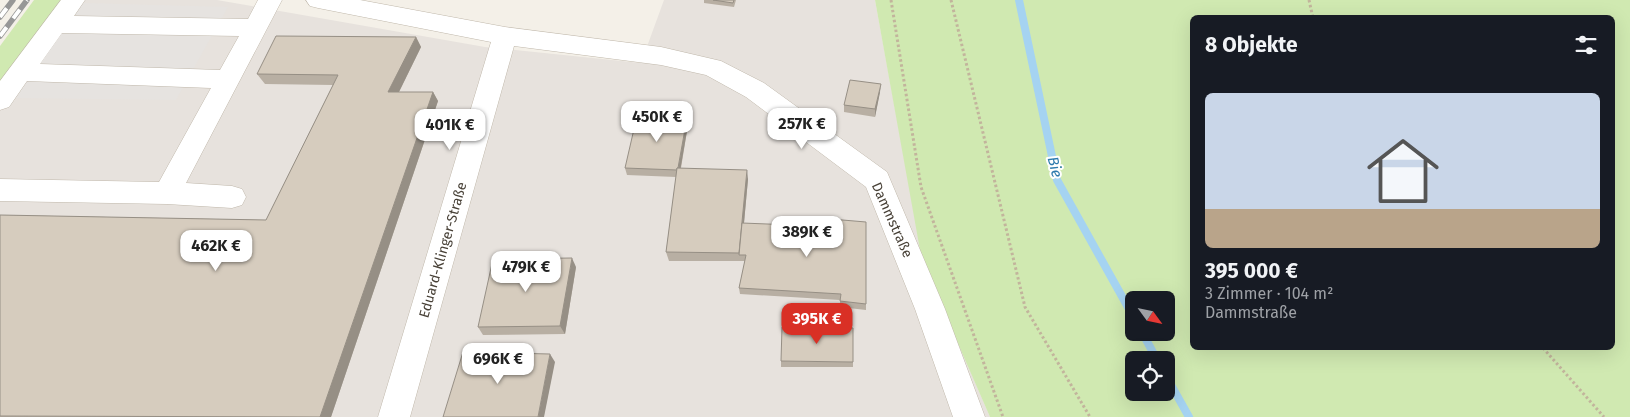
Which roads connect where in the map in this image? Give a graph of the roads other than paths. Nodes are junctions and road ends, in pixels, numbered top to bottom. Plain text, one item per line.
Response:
1 (73, 0) edge
2 (270, 0) edge
3 (318, 0) edge
4 (56, 24) junction
5 (255, 28) junction
6 (505, 36) junction
7 (20, 72) junction
8 (227, 79) junction
9 (0, 100) edge
10 (0, 190) edge
11 (167, 193) junction
12 (232, 197) dead end
13 (394, 417) edge
14 (969, 417) edge

1 - 4 street
2 - 5 street
3 - 6 street
4 - 5 street
4 - 7 street
5 - 8 street
6 - 13 street, Eduard-Klinger-Straße
6 - 14 street, Dammstraße
7 - 8 street
7 - 9 street
8 - 11 street
10 - 11 street
11 - 12 street

